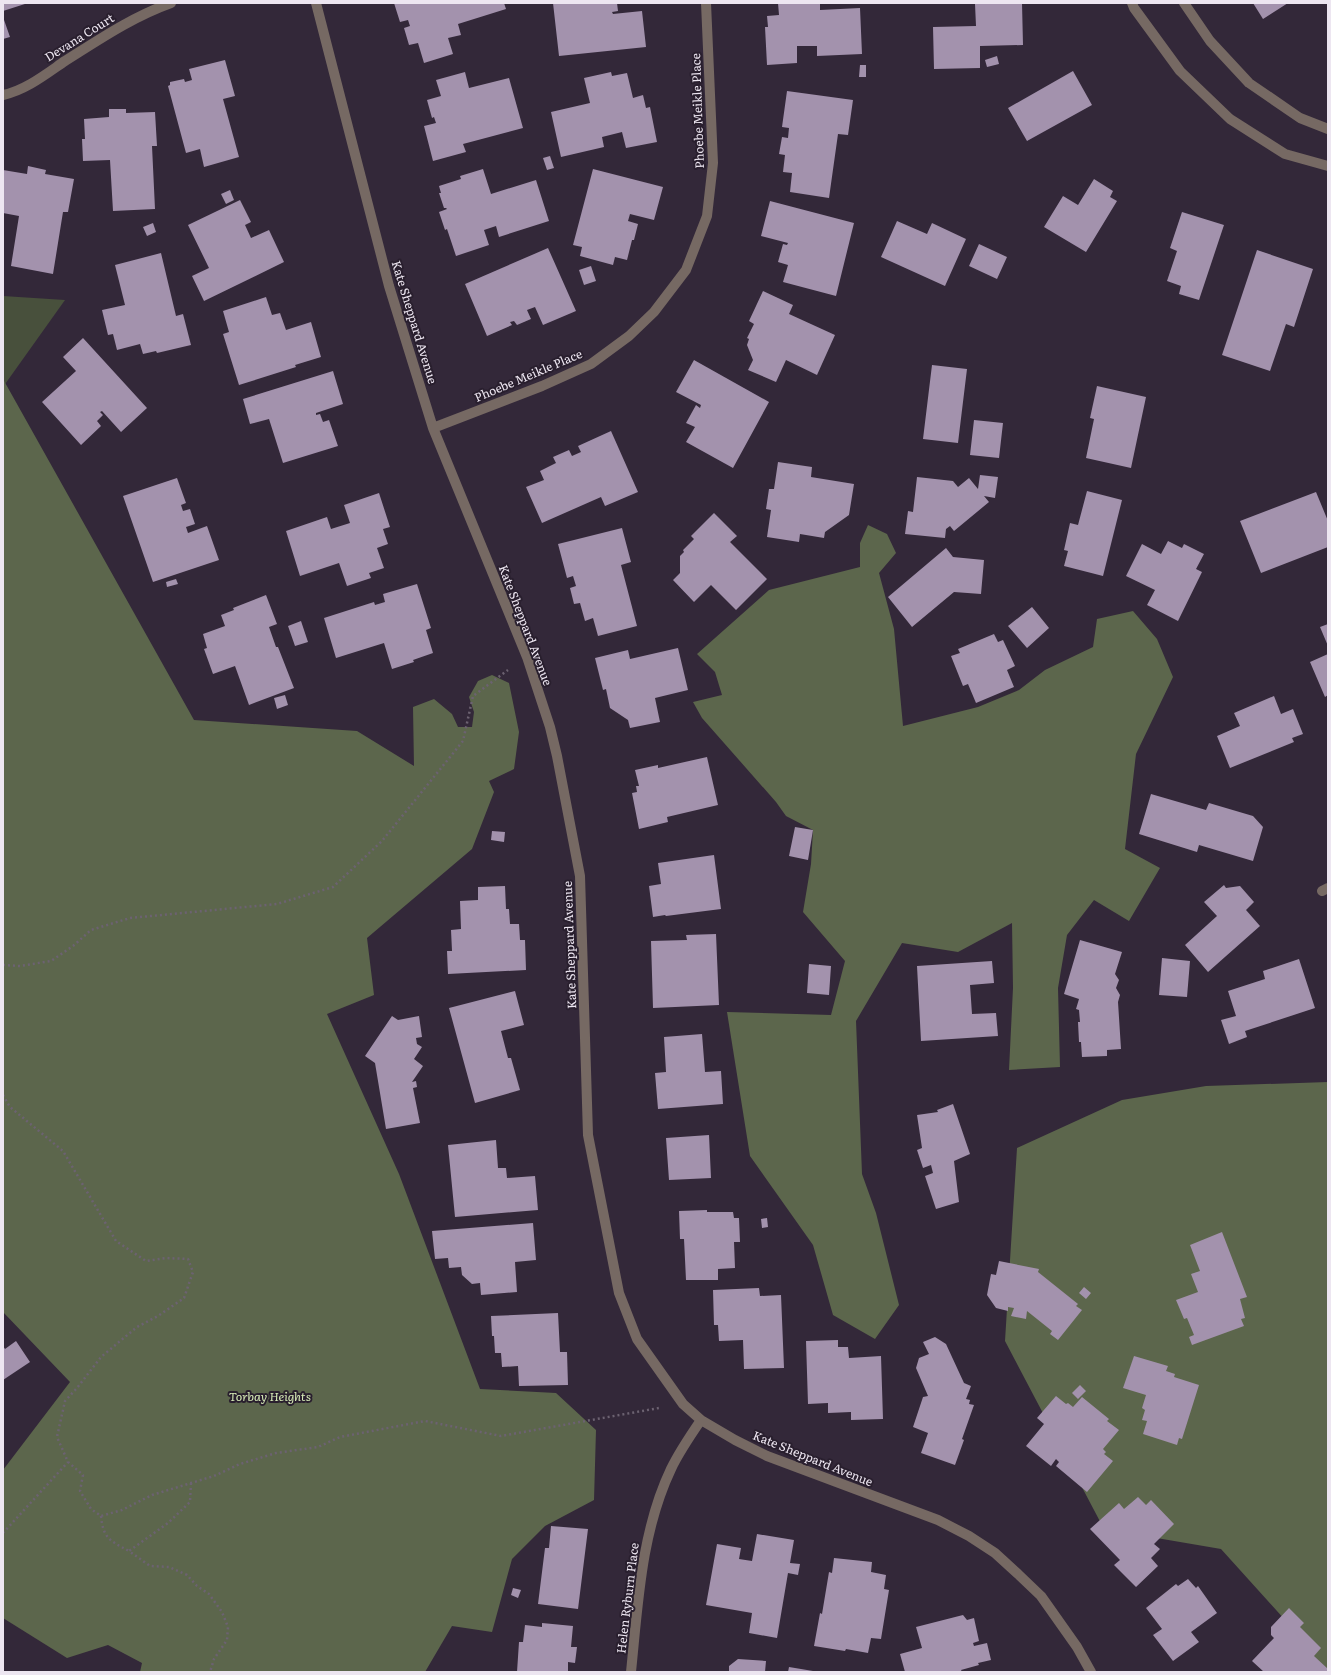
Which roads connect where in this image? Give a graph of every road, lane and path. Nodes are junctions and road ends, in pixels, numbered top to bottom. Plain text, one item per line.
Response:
1 (170, 3) edge
2 (316, 3) edge
3 (706, 3) edge
4 (1132, 3) edge
5 (1184, 3) edge
6 (3, 95) edge
7 (1328, 129) edge
8 (1328, 166) edge
9 (433, 428) junction
10 (527, 657) junction
11 (3, 965) edge
12 (3, 1096) edge
13 (683, 1404) junction
14 (701, 1420) junction
15 (68, 1462) junction
16 (191, 1483) junction
17 (102, 1516) junction
18 (3, 1533) edge
19 (129, 1551) junction
20 (210, 1672) edge
21 (631, 1672) edge
22 (1091, 1672) edge

1 - 6 street, Devana Court
2 - 9 street, Kate Sheppard Avenue
3 - 9 street, Phoebe Meikle Place
4 - 8 street
5 - 7 street
9 - 10 street, Kate Sheppard Avenue
10 - 11 path
10 - 13 street, Kate Sheppard Avenue
12 - 15 path
13 - 14 street, Kate Sheppard Avenue
13 - 16 path
14 - 21 street, Helen Ryburn Place
14 - 22 street, Kate Sheppard Avenue
15 - 17 path
15 - 18 path
16 - 17 path
16 - 19 path
17 - 19 path
19 - 20 path

